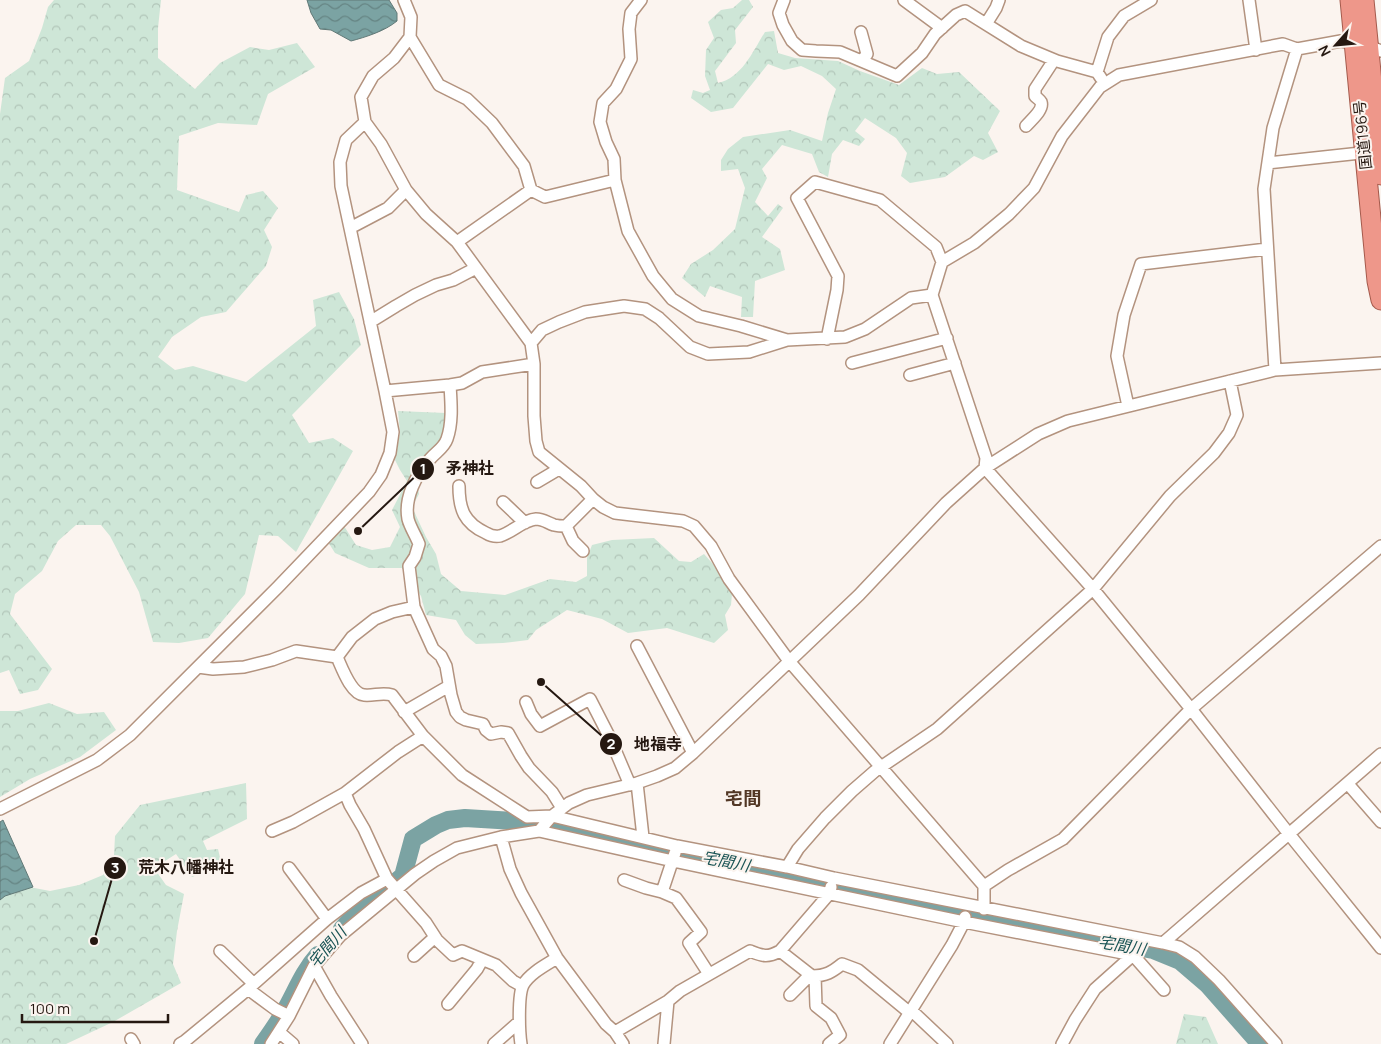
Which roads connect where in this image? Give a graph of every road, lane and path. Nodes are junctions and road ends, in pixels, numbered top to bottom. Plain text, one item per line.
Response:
1 (404, 0) edge
2 (641, 0) edge
3 (784, 0) edge
4 (999, 0) edge
5 (1151, 0) edge
6 (1249, 0) edge
7 (1350, 0) edge
8 (1364, 0) edge
9 (912, 2) edge
10 (986, 24) junction
11 (942, 28) junction
12 (861, 32) dead end
13 (410, 37) junction
14 (1368, 47) edge
15 (1297, 49) junction
16 (1256, 50) junction
17 (1054, 60) junction
18 (862, 61) junction
19 (1097, 72) junction
20 (1104, 84) junction
21 (365, 122) junction
22 (1026, 126) dead end
23 (1372, 151) junction
24 (1268, 163) junction
25 (1381, 175) edge
26 (615, 180) junction
27 (406, 190) junction
28 (531, 190) junction
29 (350, 228) junction
30 (457, 242) junction
31 (1267, 249) junction
32 (942, 262) junction
33 (476, 268) junction
34 (932, 295) junction
35 (1381, 300) edge
36 (370, 322) junction
37 (947, 338) junction
38 (827, 339) junction
39 (787, 340) junction
40 (531, 343) junction
41 (852, 363) dead end
42 (955, 363) junction
43 (1381, 363) edge
44 (534, 364) junction
45 (1275, 370) junction
46 (910, 375) dead end
47 (1230, 381) junction
48 (450, 385) junction
49 (385, 391) junction
50 (1128, 406) junction
51 (559, 468) junction
52 (985, 468) junction
53 (536, 482) dead end
54 (459, 486) dead end
55 (593, 499) junction
56 (503, 502) dead end
57 (524, 523) junction
58 (566, 526) junction
59 (1381, 546) edge
60 (583, 551) dead end
61 (1093, 590) junction
62 (414, 607) junction
63 (637, 646) dead end
64 (337, 657) junction
65 (789, 661) junction
66 (198, 668) junction
67 (449, 686) junction
68 (526, 702) dead end
69 (1192, 709) junction
70 (404, 712) junction
71 (423, 736) junction
72 (693, 752) junction
73 (1381, 754) edge
74 (881, 767) junction
75 (634, 784) junction
76 (1348, 784) junction
77 (345, 793) junction
78 (562, 808) junction
79 (0, 810) edge
80 (552, 816) junction
81 (1381, 822) edge
82 (272, 831) dead end
83 (539, 831) junction
84 (1289, 834) junction
85 (501, 837) junction
86 (643, 837) junction
87 (675, 854) junction
88 (787, 867) junction
89 (289, 868) dead end
90 (624, 880) dead end
91 (392, 885) junction
92 (832, 886) junction
93 (984, 886) junction
94 (662, 892) junction
95 (984, 909) junction
96 (965, 914) junction
97 (327, 919) junction
98 (435, 937) junction
99 (1164, 943) junction
100 (1136, 947) junction
101 (1381, 948) edge
102 (220, 951) dead end
103 (780, 951) junction
104 (414, 956) dead end
105 (557, 958) junction
106 (482, 960) junction
107 (314, 966) junction
108 (709, 974) junction
109 (812, 976) junction
110 (250, 986) junction
111 (522, 986) junction
112 (1164, 990) dead end
113 (790, 994) dead end
114 (668, 1001) junction
115 (448, 1004) dead end
116 (911, 1011) junction
117 (288, 1016) junction
118 (519, 1022) junction
119 (279, 1032) junction
120 (615, 1032) junction
121 (180, 1044) edge
122 (271, 1044) edge
123 (294, 1044) edge
124 (362, 1044) edge
125 (494, 1044) edge
126 (521, 1044) edge
127 (623, 1044) edge
128 (664, 1044) edge
129 (829, 1044) edge
130 (890, 1044) edge
131 (946, 1044) edge
132 (1062, 1044) edge
133 (1276, 1044) edge

1 - 13 street
2 - 26 street
3 - 18 street
4 - 10 street
5 - 19 street
6 - 16 street
7 - 14 highway, 国道196号
8 - 14 highway, 国道196号
9 - 11 street
10 - 11 street
10 - 17 street
11 - 18 street
12 - 18 street
13 - 21 street
13 - 28 street
14 - 15 street
14 - 23 highway, 国道196号
15 - 16 street
15 - 24 street
16 - 20 street
17 - 19 street
17 - 22 street
19 - 20 street
20 - 32 street
21 - 27 street
21 - 29 street
23 - 24 street
23 - 25 highway, 国道196号
23 - 35 highway, 国道196号
24 - 31 street
26 - 28 street
26 - 39 street
27 - 29 street
27 - 30 street
28 - 30 street
29 - 36 street
30 - 33 street
31 - 45 street
31 - 50 street
32 - 34 street
32 - 38 street
33 - 36 street
33 - 40 street
34 - 37 street
34 - 38 street
36 - 49 street
37 - 41 street
37 - 42 street
38 - 39 street
39 - 40 street
40 - 44 street
42 - 46 street
42 - 52 street
43 - 45 street
44 - 48 street
44 - 51 street
45 - 47 street
47 - 50 street
47 - 61 street
48 - 49 street
48 - 62 street
49 - 66 street
50 - 52 street
51 - 53 street
51 - 55 street
52 - 61 street
52 - 65 street
54 - 57 street
55 - 58 street
55 - 65 street
56 - 57 street
57 - 58 street
58 - 60 street
59 - 69 street
61 - 69 street
61 - 74 street
62 - 64 street
62 - 67 street
63 - 72 street
64 - 66 street
64 - 70 street
65 - 72 street
65 - 74 street
66 - 79 street
67 - 70 street
67 - 78 street
68 - 75 street
69 - 84 street
69 - 93 street
70 - 71 street
71 - 77 street
71 - 80 street
72 - 75 street
73 - 76 street
74 - 88 street
74 - 93 street
75 - 78 street
75 - 86 street
76 - 81 street
76 - 84 street
77 - 82 street
77 - 91 street
78 - 80 street
80 - 83 street
80 - 86 street
83 - 85 street
83 - 87 street
84 - 99 street
84 - 101 street
85 - 91 street
85 - 105 street
86 - 87 street
87 - 88 street
87 - 92 street
87 - 94 street
88 - 92 street
89 - 97 street
90 - 94 street
91 - 97 street
91 - 98 street
91 - 107 street
92 - 96 street
92 - 96 street
92 - 103 street
93 - 95 street
94 - 108 street
95 - 96 street
95 - 100 street
96 - 100 street
96 - 116 street
97 - 110 street
98 - 104 street
98 - 106 street
99 - 100 street
99 - 133 street
100 - 112 street
100 - 132 street
102 - 110 street
103 - 108 street
103 - 109 street
105 - 111 street
105 - 120 street
106 - 111 street
106 - 115 street
107 - 117 street
107 - 124 street
108 - 114 street
109 - 113 street
109 - 116 street
109 - 129 street
110 - 117 street
110 - 121 street
111 - 118 street
114 - 120 street
114 - 128 street
116 - 130 street
116 - 131 street
117 - 119 street
118 - 125 street
118 - 126 street
119 - 122 street
119 - 123 street
120 - 127 street

